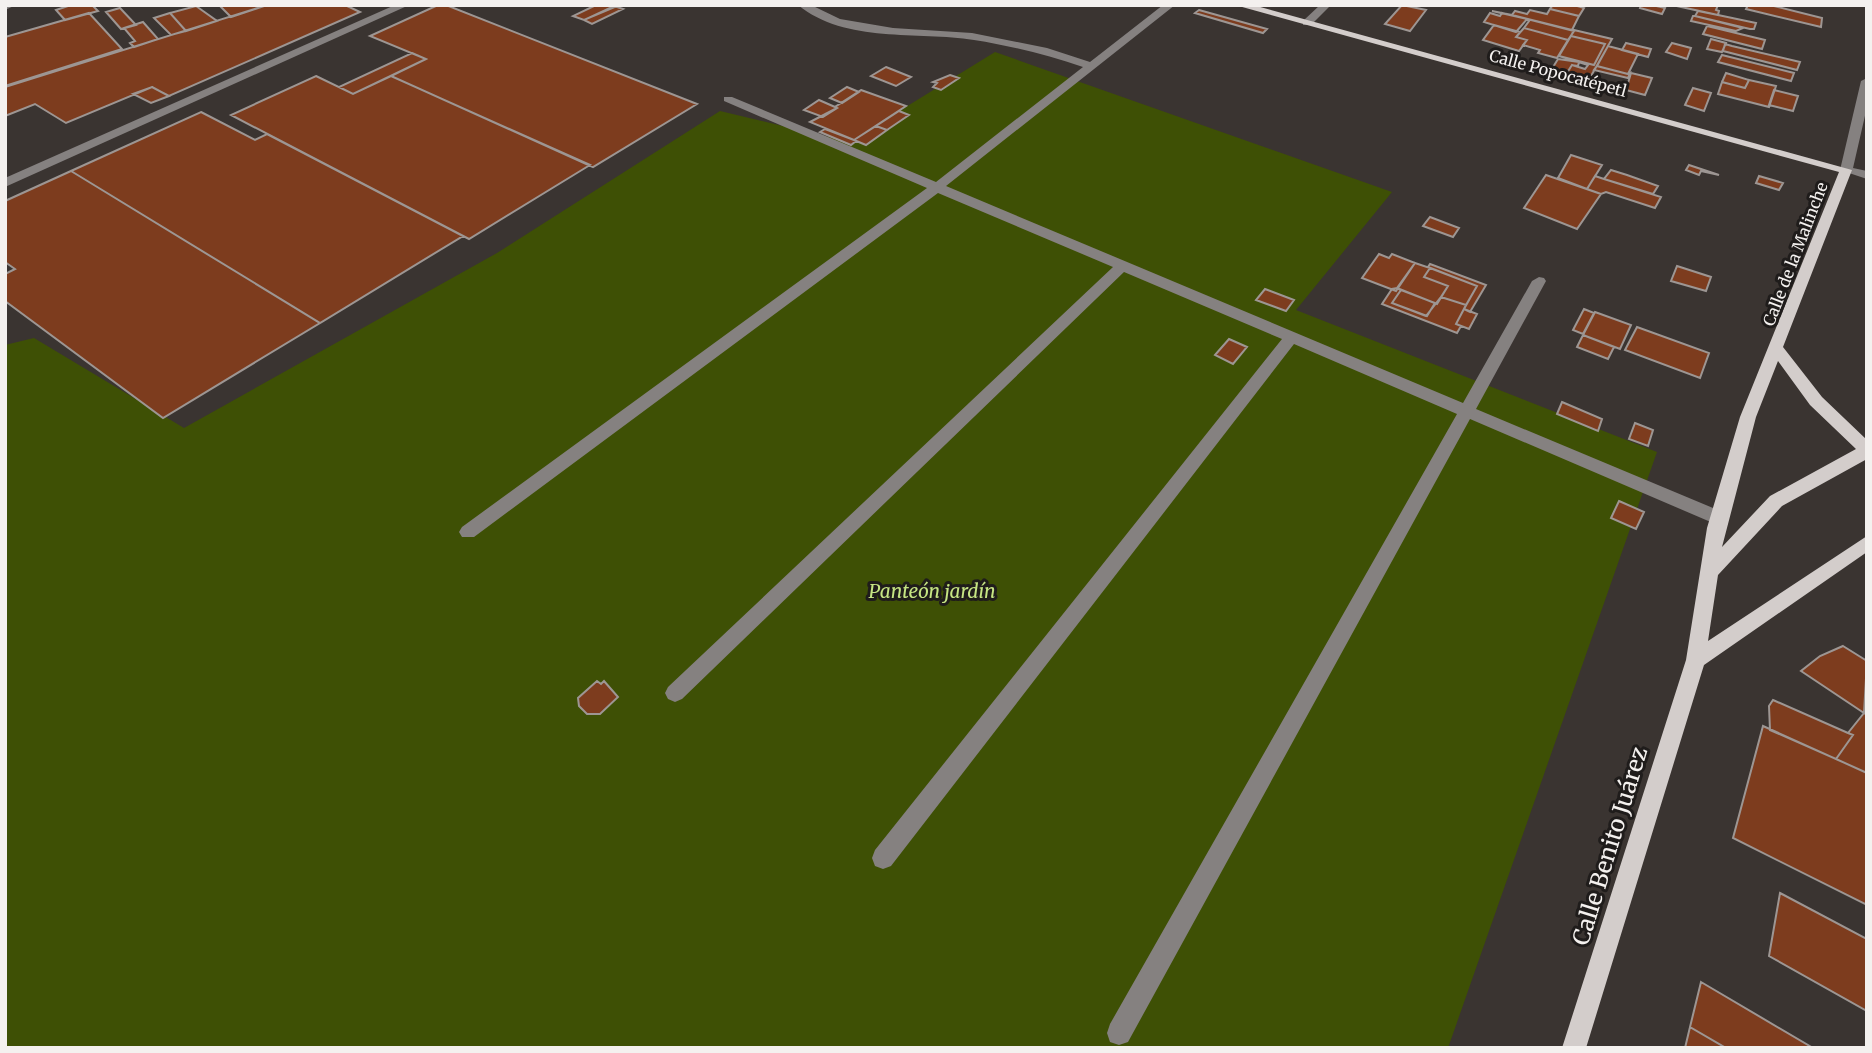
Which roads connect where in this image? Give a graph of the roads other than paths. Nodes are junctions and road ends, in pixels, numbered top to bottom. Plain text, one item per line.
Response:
1 (11, 5) edge
2 (803, 5) edge
3 (1170, 5) edge
4 (1240, 5) edge
5 (1326, 5) edge
6 (402, 6) edge
7 (5, 7) edge
8 (1307, 23) junction
9 (1093, 68) junction
10 (1867, 81) edge
11 (728, 99) dead end
12 (1846, 170) junction
13 (1867, 175) edge
14 (5, 183) edge
15 (937, 187) junction
16 (1122, 266) junction
17 (1539, 281) dead end
18 (1292, 337) junction
19 (1777, 349) junction
20 (1468, 412) junction
21 (1867, 450) edge
22 (1719, 518) junction
23 (468, 532) dead end
24 (1867, 543) edge
25 (1709, 572) junction
26 (1696, 660) junction
27 (675, 693) dead end
28 (883, 858) dead end
29 (1119, 1033) dead end
30 (1574, 1048) edge

1 - 7 street
2 - 9 street
3 - 9 street
4 - 8 main road, Calle Popocatépetl
5 - 8 street
6 - 14 street
8 - 12 main road, Calle Popocatépetl
9 - 15 street
10 - 12 street, Calle de la Malinche
11 - 15 street
12 - 13 street, Calle Popocatépetl
12 - 19 main road, Calle de la Malinche
15 - 16 street
15 - 23 street
16 - 18 street
16 - 27 street
17 - 20 street
18 - 20 street
18 - 28 street
19 - 21 main road, Calle de la Malinche
19 - 22 main road, Calle Benito Juárez
20 - 22 street
20 - 29 street
21 - 25 main road
22 - 25 main road, Calle Benito Juárez
24 - 26 main road
25 - 26 main road, Calle Benito Juárez
26 - 30 main road, Calle Benito Juárez

